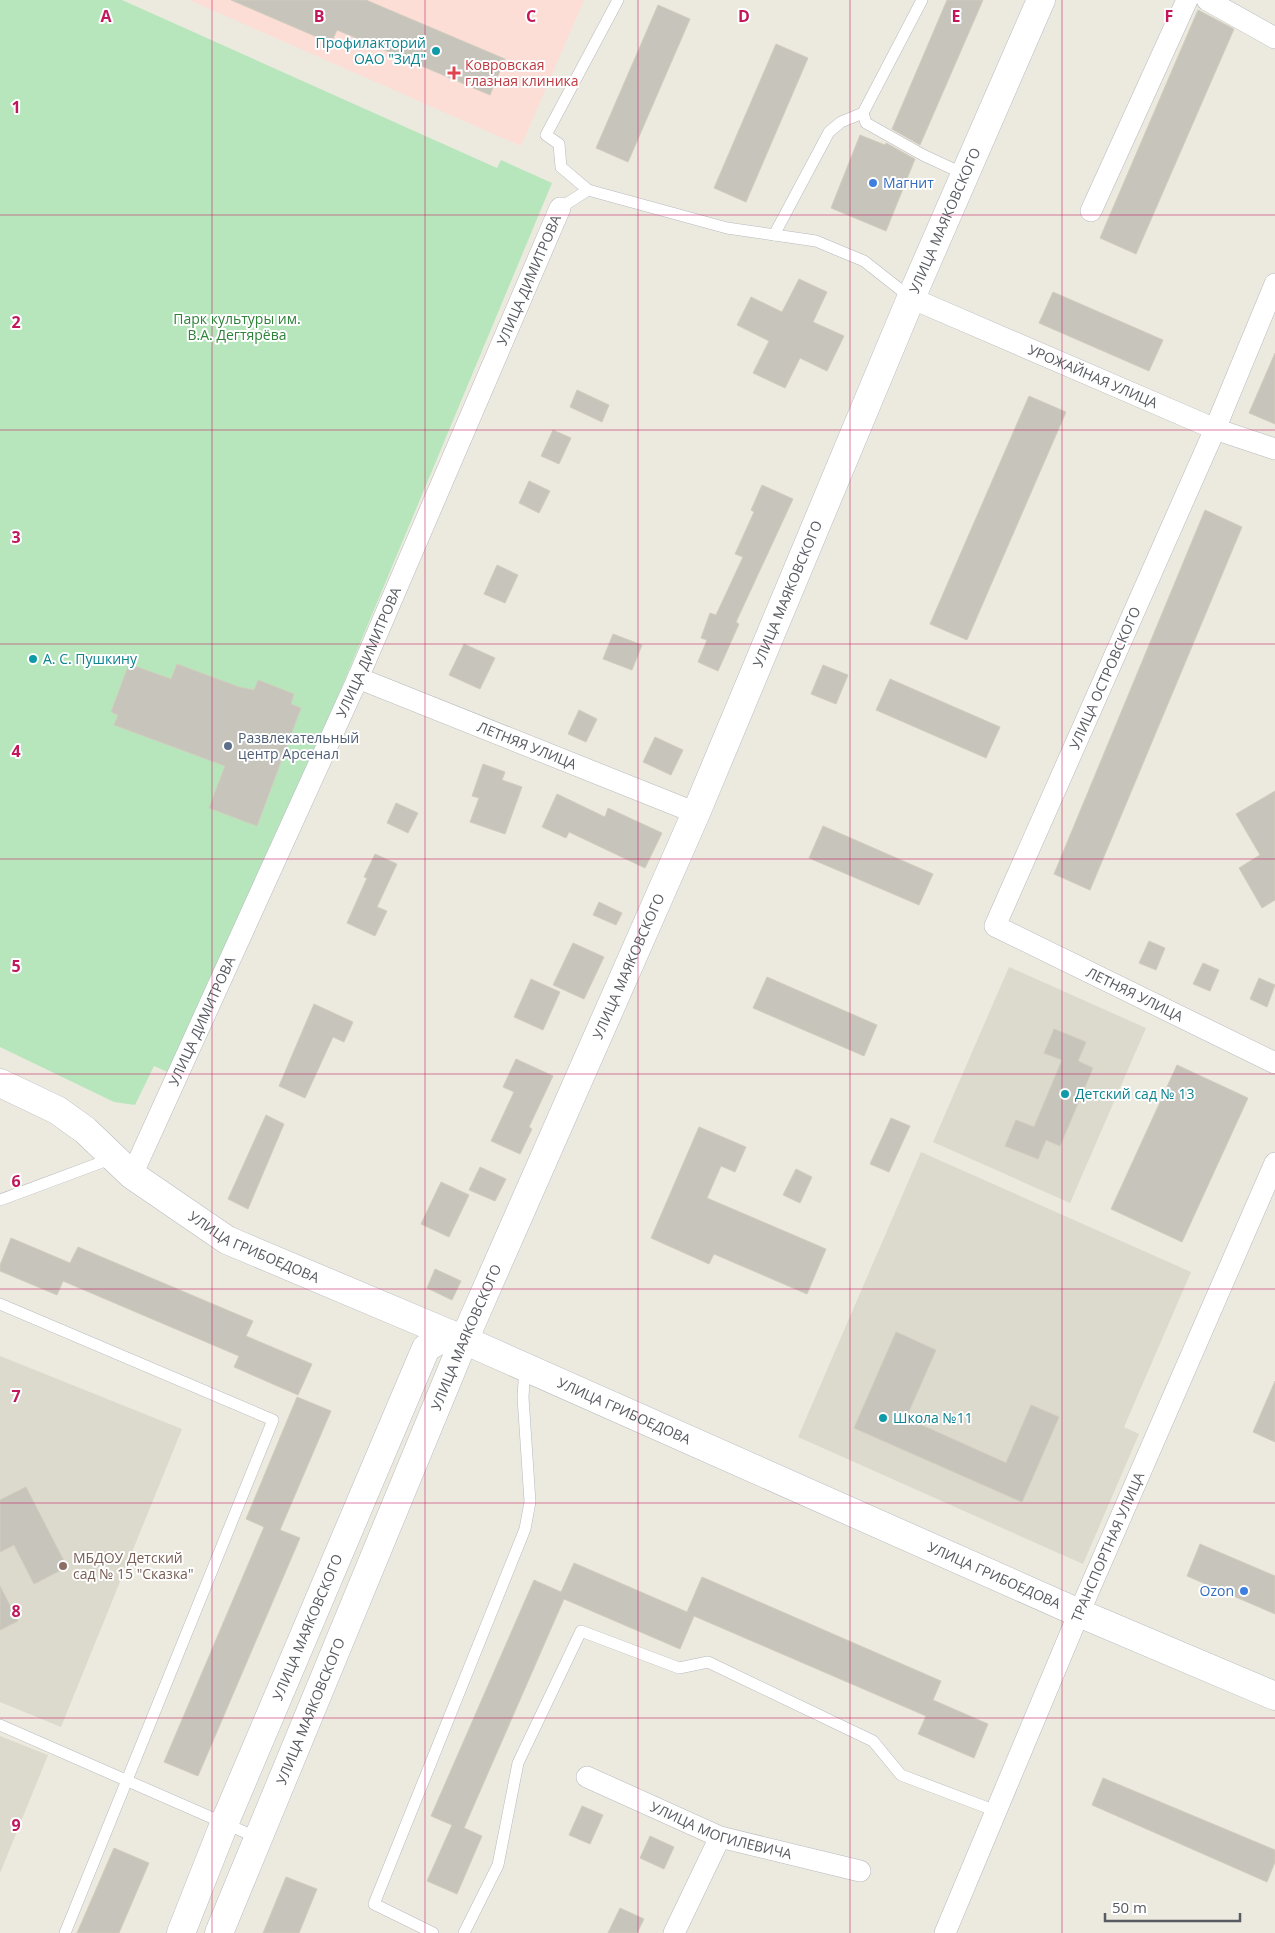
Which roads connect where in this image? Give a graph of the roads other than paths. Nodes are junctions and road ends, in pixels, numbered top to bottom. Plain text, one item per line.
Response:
1 (618, 0) edge
2 (922, 0) edge
3 (1041, 0) edge
4 (1187, 0) edge
5 (1206, 0) edge
6 (1275, 38) edge
7 (864, 112) junction
8 (966, 175) junction
9 (588, 190) junction
10 (560, 208) joint
11 (1091, 211) dead end
12 (774, 235) junction
13 (1275, 284) edge
14 (911, 298) junction
15 (1215, 429) junction
16 (1275, 449) edge
17 (358, 678) junction
18 (696, 814) junction
19 (995, 926) joint
20 (1275, 1063) edge
21 (0, 1083) edge
22 (1275, 1163) edge
23 (123, 1166) junction
24 (0, 1200) edge
25 (0, 1304) edge
26 (457, 1337) junction
27 (525, 1367) junction
28 (1079, 1613) junction
29 (1275, 1696) edge
30 (0, 1725) edge
31 (587, 1777) dead end
32 (128, 1782) junction
33 (996, 1812) junction
34 (224, 1824) junction
35 (720, 1837) junction
36 (258, 1838) junction
37 (860, 1871) dead end
38 (65, 1933) edge
39 (181, 1933) edge
40 (218, 1933) edge
41 (433, 1933) edge
42 (464, 1933) edge
43 (674, 1933) edge
44 (945, 1933) edge

1 - 9 lane
2 - 7 lane
3 - 8 street, УЛИЦА МАЯКОВСКОГО
4 - 11 street
5 - 6 street
7 - 8 lane
7 - 12 lane
8 - 14 street, УЛИЦА МАЯКОВСКОГО
9 - 10 lane
9 - 12 lane
10 - 17 street, УЛИЦА ДИМИТРОВА
12 - 14 lane
13 - 15 street, УЛИЦА ОСТРОВСКОГО
14 - 15 street, УРОЖАЙНАЯ УЛИЦА
14 - 18 street, УЛИЦА МАЯКОВСКОГО
15 - 16 street, УРОЖАЙНАЯ УЛИЦА
15 - 19 street, УЛИЦА ОСТРОВСКОГО
17 - 18 street, ЛЕТНЯЯ УЛИЦА
17 - 23 street, УЛИЦА ДИМИТРОВА
18 - 26 street, УЛИЦА МАЯКОВСКОГО
19 - 20 street, ЛЕТНЯЯ УЛИЦА
21 - 23 street, УЛИЦА ГРИБОЕДОВА
22 - 28 street, ТРАНСПОРТНАЯ УЛИЦА
23 - 24 lane
23 - 26 street, УЛИЦА ГРИБОЕДОВА
25 - 32 lane
26 - 27 street, УЛИЦА ГРИБОЕДОВА
26 - 34 street, УЛИЦА МАЯКОВСКОГО
26 - 36 street, УЛИЦА МАЯКОВСКОГО
27 - 28 street, УЛИЦА ГРИБОЕДОВА
27 - 41 lane
28 - 29 street, УЛИЦА ГРИБОЕДОВА
28 - 33 street, ТРАНСПОРТНАЯ УЛИЦА
30 - 32 lane
31 - 35 street, УЛИЦА МОГИЛЕВИЧА
32 - 34 lane
32 - 38 lane
33 - 42 lane
33 - 44 street, ТРАНСПОРТНАЯ УЛИЦА
34 - 36 lane
34 - 39 street, УЛИЦА МАЯКОВСКОГО
35 - 37 street, УЛИЦА МОГИЛЕВИЧА
35 - 43 street
36 - 40 street, УЛИЦА МАЯКОВСКОГО

